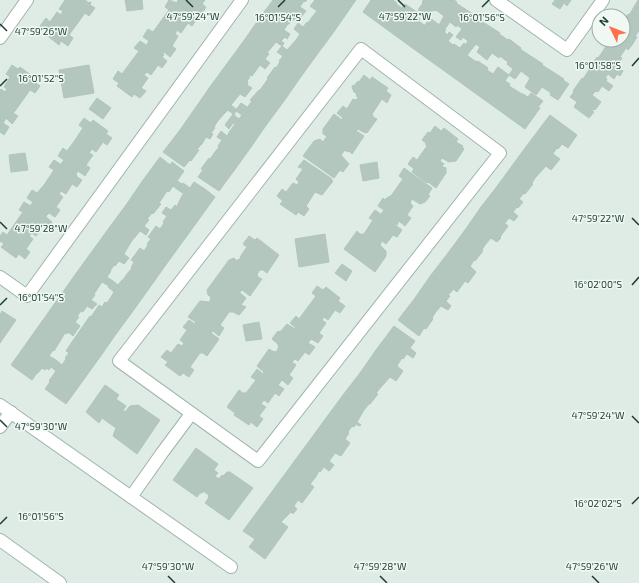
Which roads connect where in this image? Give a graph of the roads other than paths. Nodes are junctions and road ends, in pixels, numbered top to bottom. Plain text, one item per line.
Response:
1 (27, 0) edge
2 (242, 0) edge
3 (496, 0) edge
4 (603, 0) edge
5 (0, 38) edge
6 (0, 276) edge
7 (0, 405) edge
8 (10, 412) junction
9 (191, 414) junction
10 (0, 427) edge
11 (131, 497) junction
12 (0, 540) edge
13 (231, 567) dead end
14 (60, 583) edge

1 - 5 street
2 - 6 street
3 - 4 street
7 - 8 street
8 - 10 street
8 - 11 street
9 - 9 street
9 - 11 street
11 - 13 street
12 - 14 street

